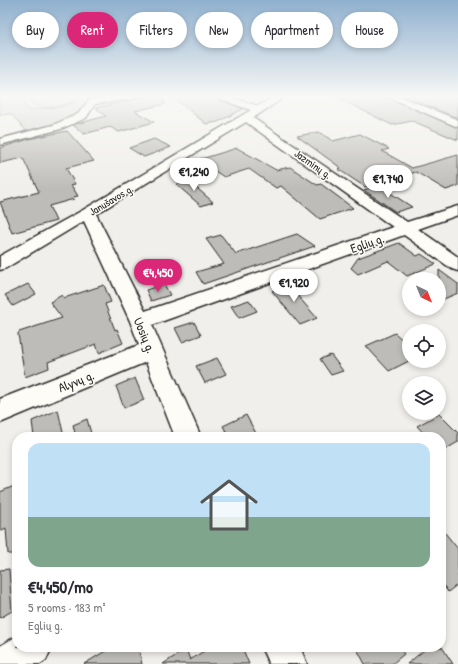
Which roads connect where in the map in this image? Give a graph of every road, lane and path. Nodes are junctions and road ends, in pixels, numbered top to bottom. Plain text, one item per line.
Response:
1 (57, 127) edge
2 (233, 127) edge
3 (261, 127) edge
4 (0, 142) edge
5 (458, 210) edge
6 (88, 213) junction
7 (406, 229) junction
8 (0, 264) edge
9 (458, 265) edge
10 (140, 321) junction
11 (151, 350) junction
12 (0, 411) edge
13 (186, 432) edge
14 (25, 652) edge
15 (282, 652) edge
16 (5, 664) edge
17 (288, 664) edge

1 - 4 street
2 - 6 street, Janušavos g.
3 - 7 street, Jazminų g.
5 - 7 street, Eglių g.
6 - 8 street, Janušavos g.
6 - 10 street, Uosių g.
7 - 9 street, Jazminų g.
7 - 10 street, Eglių g.
10 - 11 street, Uosių g.
11 - 12 street, Alyvų g.
11 - 13 street, Uosių g.
14 - 16 street
15 - 17 street

